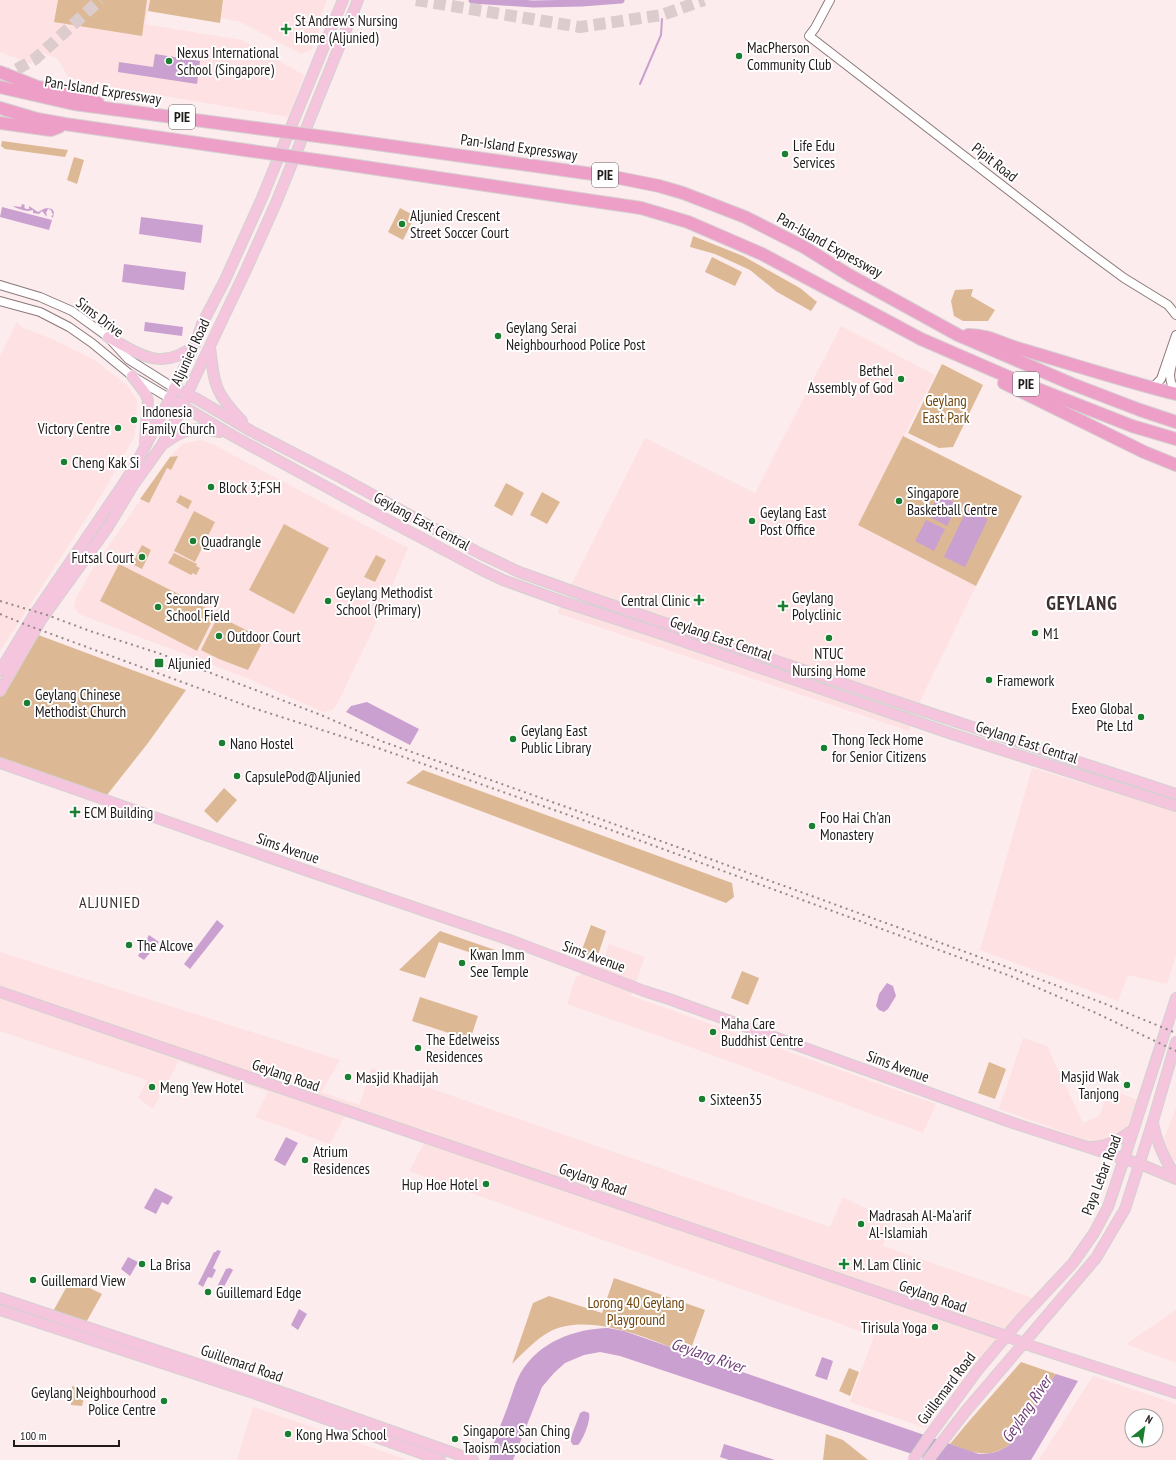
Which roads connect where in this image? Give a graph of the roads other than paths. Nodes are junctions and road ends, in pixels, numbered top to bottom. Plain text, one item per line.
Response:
1 (343, 0) edge
2 (358, 0) edge
3 (830, 0) edge
4 (0, 72) edge
5 (0, 87) edge
6 (70, 98) junction
7 (0, 108) edge
8 (0, 123) edge
9 (65, 124) junction
10 (0, 285) edge
11 (0, 301) edge
12 (1172, 303) edge
13 (1176, 315) edge
14 (958, 335) junction
15 (1176, 335) edge
16 (108, 337) junction
17 (921, 339) junction
18 (195, 345) junction
19 (210, 347) junction
20 (1176, 352) edge
21 (132, 376) junction
22 (1145, 387) junction
23 (174, 388) junction
24 (1176, 390) edge
25 (1176, 394) edge
26 (187, 395) junction
27 (169, 398) junction
28 (182, 406) junction
29 (1176, 422) edge
30 (251, 430) junction
31 (233, 436) junction
32 (1176, 440) edge
33 (162, 445) junction
34 (144, 449) junction
35 (1176, 465) edge
36 (0, 671) edge
37 (0, 691) edge
38 (0, 763) edge
39 (1164, 790) junction
40 (1176, 790) edge
41 (1176, 794) edge
42 (1175, 806) edge
43 (0, 992) edge
44 (1176, 998) edge
45 (1176, 1042) edge
46 (1153, 1121) junction
47 (1134, 1129) junction
48 (1082, 1147) junction
49 (1124, 1160) junction
50 (1140, 1164) junction
51 (1176, 1178) edge
52 (0, 1298) edge
53 (0, 1310) edge
54 (1006, 1336) junction
55 (1024, 1343) junction
56 (1176, 1393) edge
57 (440, 1460) edge
58 (473, 1460) edge
59 (913, 1460) edge
60 (928, 1460) edge

1 - 18 main road, Aljunied Road
2 - 19 main road, Aljunied Road
3 - 12 street, Pipit Road
4 - 6 highway
5 - 6 highway, Pan-Island Expressway
6 - 14 highway, Pan-Island Expressway / PIE, bridge
7 - 9 highway, PIE
8 - 9 highway
9 - 17 highway, PIE, bridge
10 - 16 street, Sims Drive
11 - 21 street, Sims Drive
12 - 13 street, Pipit Road
14 - 22 highway
14 - 29 highway, Pan-Island Expressway / PIE
15 - 22 street
16 - 18 main road
16 - 23 street, Sims Drive
17 - 32 highway, PIE
17 - 35 highway
18 - 23 main road, Aljunied Road
19 - 26 main road, Aljunied Road
19 - 30 main road
20 - 24 street
21 - 27 street, Sims Drive
21 - 34 main road
22 - 25 highway
23 - 26 main road, Geylang East Central
23 - 27 main road, Aljunied Road
26 - 28 main road, Aljunied Road
26 - 30 main road, Geylang East Central
27 - 28 main road, Geylang East Central
27 - 34 main road, Aljunied Road
28 - 31 main road, Geylang East Central
28 - 33 main road, Aljunied Road
30 - 39 main road, Geylang East Central
31 - 33 main road
31 - 42 main road, Geylang East Central
33 - 37 main road, Aljunied Road
34 - 36 main road, Aljunied Road
38 - 48 main road, Sims Avenue
39 - 40 main road
39 - 41 main road, Geylang East Central
43 - 54 main road, Geylang Road
44 - 47 main road, Paya Lebar Road
45 - 46 main road, Paya Lebar Road
46 - 50 main road, Paya Lebar Road
46 - 51 main road
47 - 48 main road
47 - 49 main road, Paya Lebar Road
48 - 49 main road, Sims Avenue
49 - 50 main road, Sims Avenue
49 - 54 main road, Paya Lebar Road
50 - 51 main road, Sims Avenue
50 - 55 main road, Paya Lebar Road
52 - 58 main road, Guillemard Road
53 - 57 main road, Guillemard Road
54 - 55 main road, Geylang Road
54 - 59 main road, Guillemard Road, bridge
55 - 56 main road, Geylang Road
55 - 60 main road, Guillemard Road

